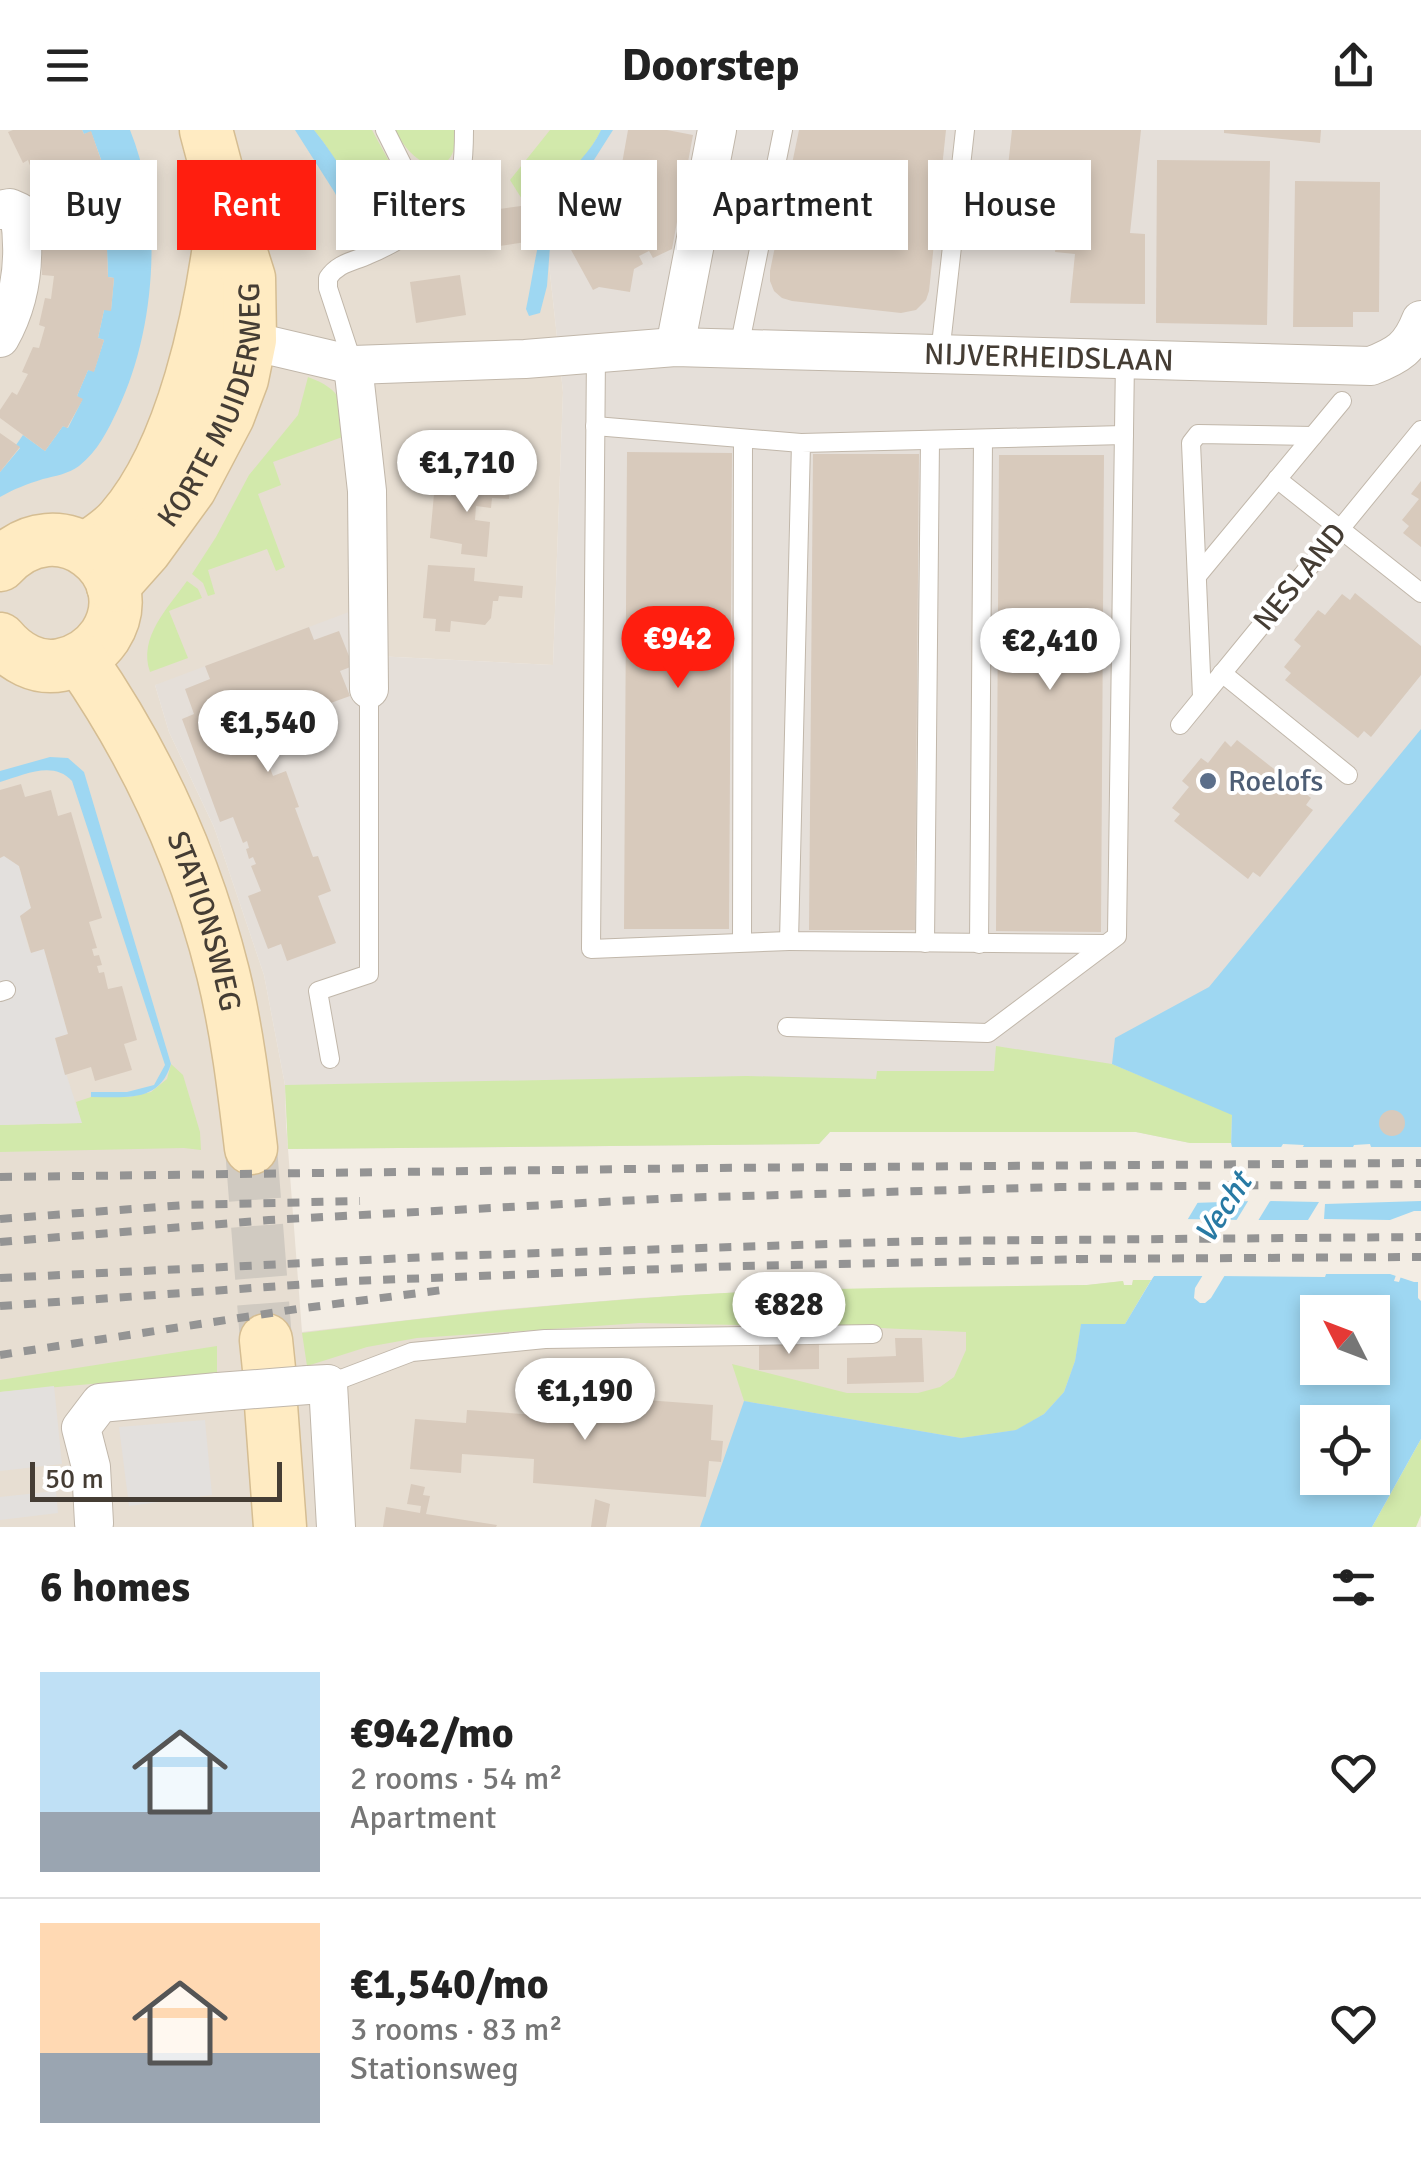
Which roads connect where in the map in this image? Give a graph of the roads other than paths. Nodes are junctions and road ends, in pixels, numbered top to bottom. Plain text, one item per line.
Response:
1 (206, 130) edge
2 (385, 130) edge
3 (464, 130) edge
4 (717, 130) edge
5 (783, 130) edge
6 (965, 130) edge
7 (400, 160) edge
8 (462, 160) edge
9 (0, 210) edge
10 (378, 250) edge
11 (227, 335) junction
12 (1418, 336) edge
13 (0, 338) edge
14 (675, 346) junction
15 (738, 348) junction
16 (596, 353) junction
17 (940, 354) junction
18 (1126, 358) junction
19 (353, 365) junction
20 (1342, 401) dead end
21 (595, 426) junction
22 (1421, 430) edge
23 (1124, 435) junction
24 (1313, 436) junction
25 (743, 438) junction
26 (982, 438) junction
27 (930, 440) junction
28 (800, 443) junction
29 (1277, 479) junction
30 (1340, 528) junction
31 (0, 565) edge
32 (99, 567) junction
33 (1197, 576) junction
34 (1421, 593) edge
35 (3, 649) edge
36 (80, 659) junction
37 (1222, 673) junction
38 (369, 689) joint
39 (1202, 697) junction
40 (1180, 725) dead end
41 (1348, 775) dead end
42 (789, 941) junction
43 (742, 942) junction
44 (926, 943) junction
45 (979, 944) junction
46 (1106, 944) junction
47 (787, 1027) dead end
48 (330, 1059) dead end
49 (251, 1148) tunnel mouth
50 (873, 1334) dead end
51 (289, 1376) junction
52 (85, 1526) edge
53 (280, 1527) edge
54 (336, 1527) edge

1 - 11 main road, KORTE MUIDERWEG
2 - 7 lane
3 - 8 lane
4 - 14 street
5 - 15 lane
6 - 17 lane
9 - 13 street
10 - 19 lane
11 - 19 street, NIJVERHEIDSLAAN
11 - 32 main road, KORTE MUIDERWEG
12 - 18 street, NIJVERHEIDSLAAN
14 - 15 street, NIJVERHEIDSLAAN
14 - 16 street, NIJVERHEIDSLAAN
15 - 17 street, NIJVERHEIDSLAAN
16 - 19 street, NIJVERHEIDSLAAN
16 - 21 lane
17 - 18 street, NIJVERHEIDSLAAN
18 - 23 lane
19 - 38 street
20 - 24 lane
21 - 25 lane
21 - 43 lane
22 - 30 lane, NESLAND
23 - 26 lane
23 - 46 lane
24 - 29 lane
24 - 33 lane
25 - 28 lane
25 - 43 lane
26 - 27 lane
26 - 45 lane
27 - 28 lane
27 - 44 lane
28 - 42 lane
29 - 30 lane
29 - 33 lane
30 - 34 lane
30 - 37 lane, NESLAND
31 - 32 main road
32 - 36 main road
33 - 39 lane
35 - 36 main road
36 - 49 main road, STATIONSWEG
37 - 39 lane, NESLAND
37 - 41 lane
38 - 48 lane
39 - 40 lane, NESLAND
42 - 43 lane
42 - 44 lane
44 - 45 lane
45 - 46 lane
46 - 47 lane
50 - 51 lane
51 - 52 street, bridge
51 - 53 main road
51 - 54 street

